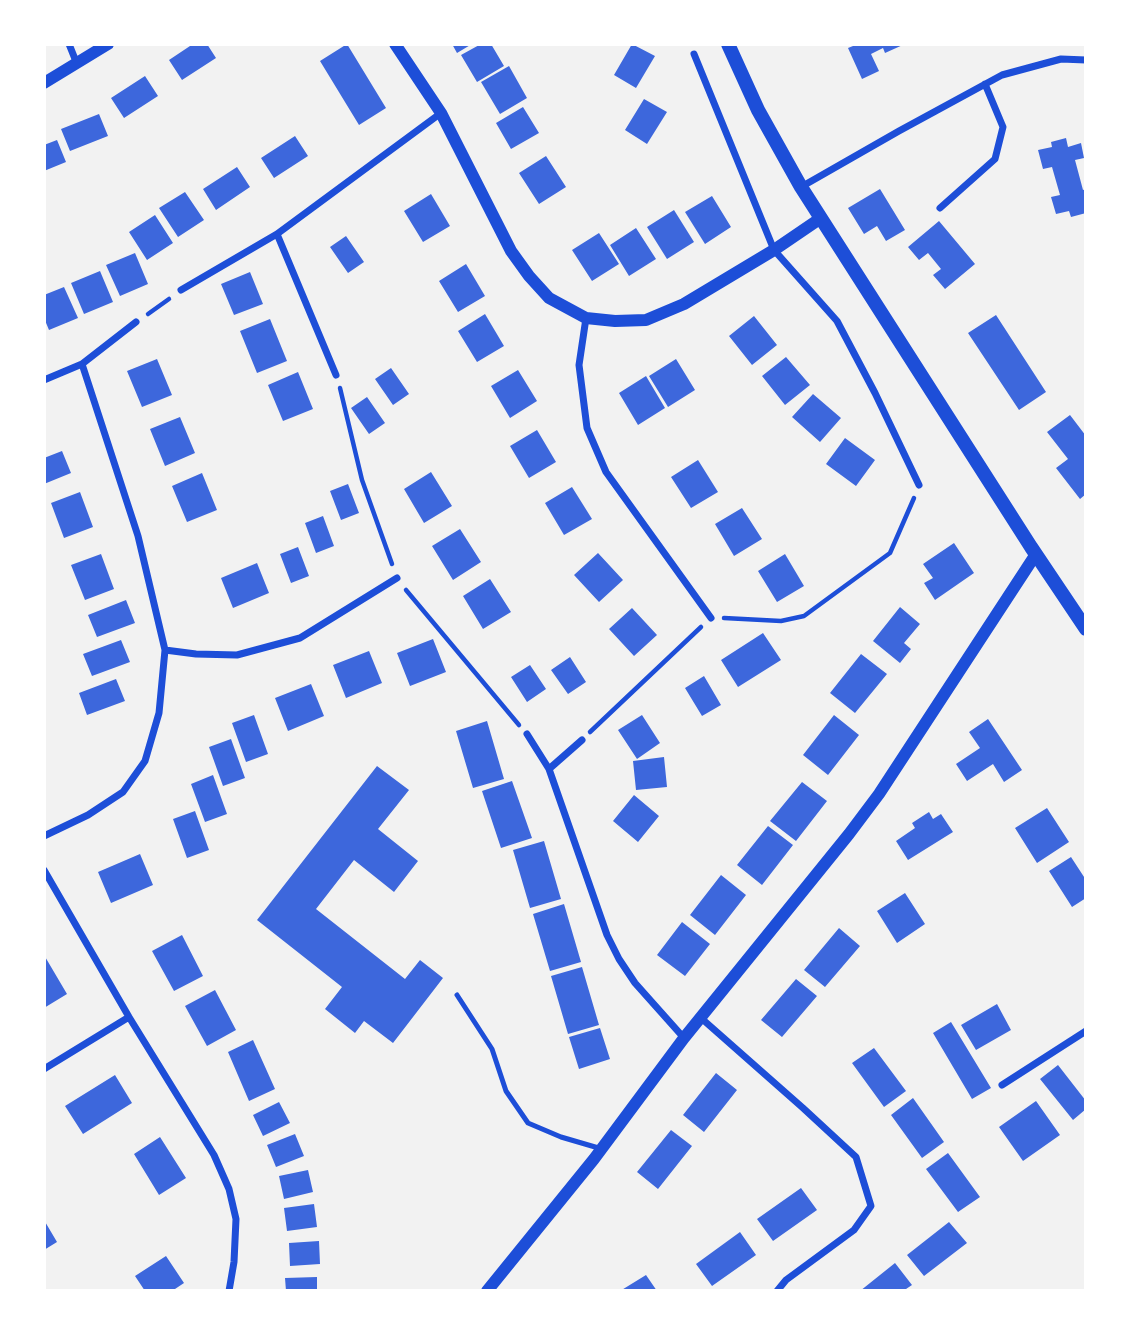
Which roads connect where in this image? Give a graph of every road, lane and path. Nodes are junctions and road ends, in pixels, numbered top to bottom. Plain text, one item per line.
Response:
1 (69, 44) edge
2 (108, 44) edge
3 (395, 44) edge
4 (728, 44) edge
5 (694, 54) dead end
6 (1086, 60) edge
7 (77, 64) junction
8 (44, 83) edge
9 (985, 84) junction
10 (441, 113) junction
11 (801, 187) junction
12 (940, 208) dead end
13 (821, 218) junction
14 (277, 234) junction
15 (775, 250) junction
16 (181, 290) joint
17 (586, 318) junction
18 (136, 322) joint
19 (82, 364) junction
20 (336, 375) joint
21 (44, 380) edge
22 (919, 485) joint
23 (1036, 554) junction
24 (397, 578) junction
25 (711, 618) junction
26 (1086, 629) edge
27 (165, 650) junction
28 (527, 734) joint
29 (582, 740) joint
30 (549, 769) junction
31 (44, 836) edge
32 (44, 870) edge
33 (457, 995) dead end
34 (130, 1017) junction
35 (701, 1018) junction
36 (1086, 1031) edge
37 (684, 1038) junction
38 (44, 1069) edge
39 (1002, 1085) dead end
40 (602, 1149) junction
41 (229, 1291) edge
42 (487, 1291) edge
43 (777, 1291) edge

1 - 7 street
2 - 7 street
3 - 10 street
4 - 11 main road
5 - 15 street
6 - 9 street
7 - 8 street
9 - 11 street
9 - 12 street
10 - 14 street
10 - 17 street
11 - 13 main road
13 - 15 street
13 - 23 main road
14 - 16 street
14 - 20 street
15 - 17 street
15 - 22 street
16 - 18 path
17 - 25 street
18 - 19 street
19 - 21 street
19 - 27 street
20 - 24 path
22 - 25 path
23 - 26 main road
23 - 35 street
24 - 27 street
24 - 28 path
25 - 29 path
27 - 31 street
28 - 30 street
29 - 30 street
30 - 37 street
32 - 34 street
33 - 40 lane
34 - 38 street
34 - 41 street
35 - 37 street
35 - 43 street
36 - 39 street
37 - 40 street
40 - 42 street

